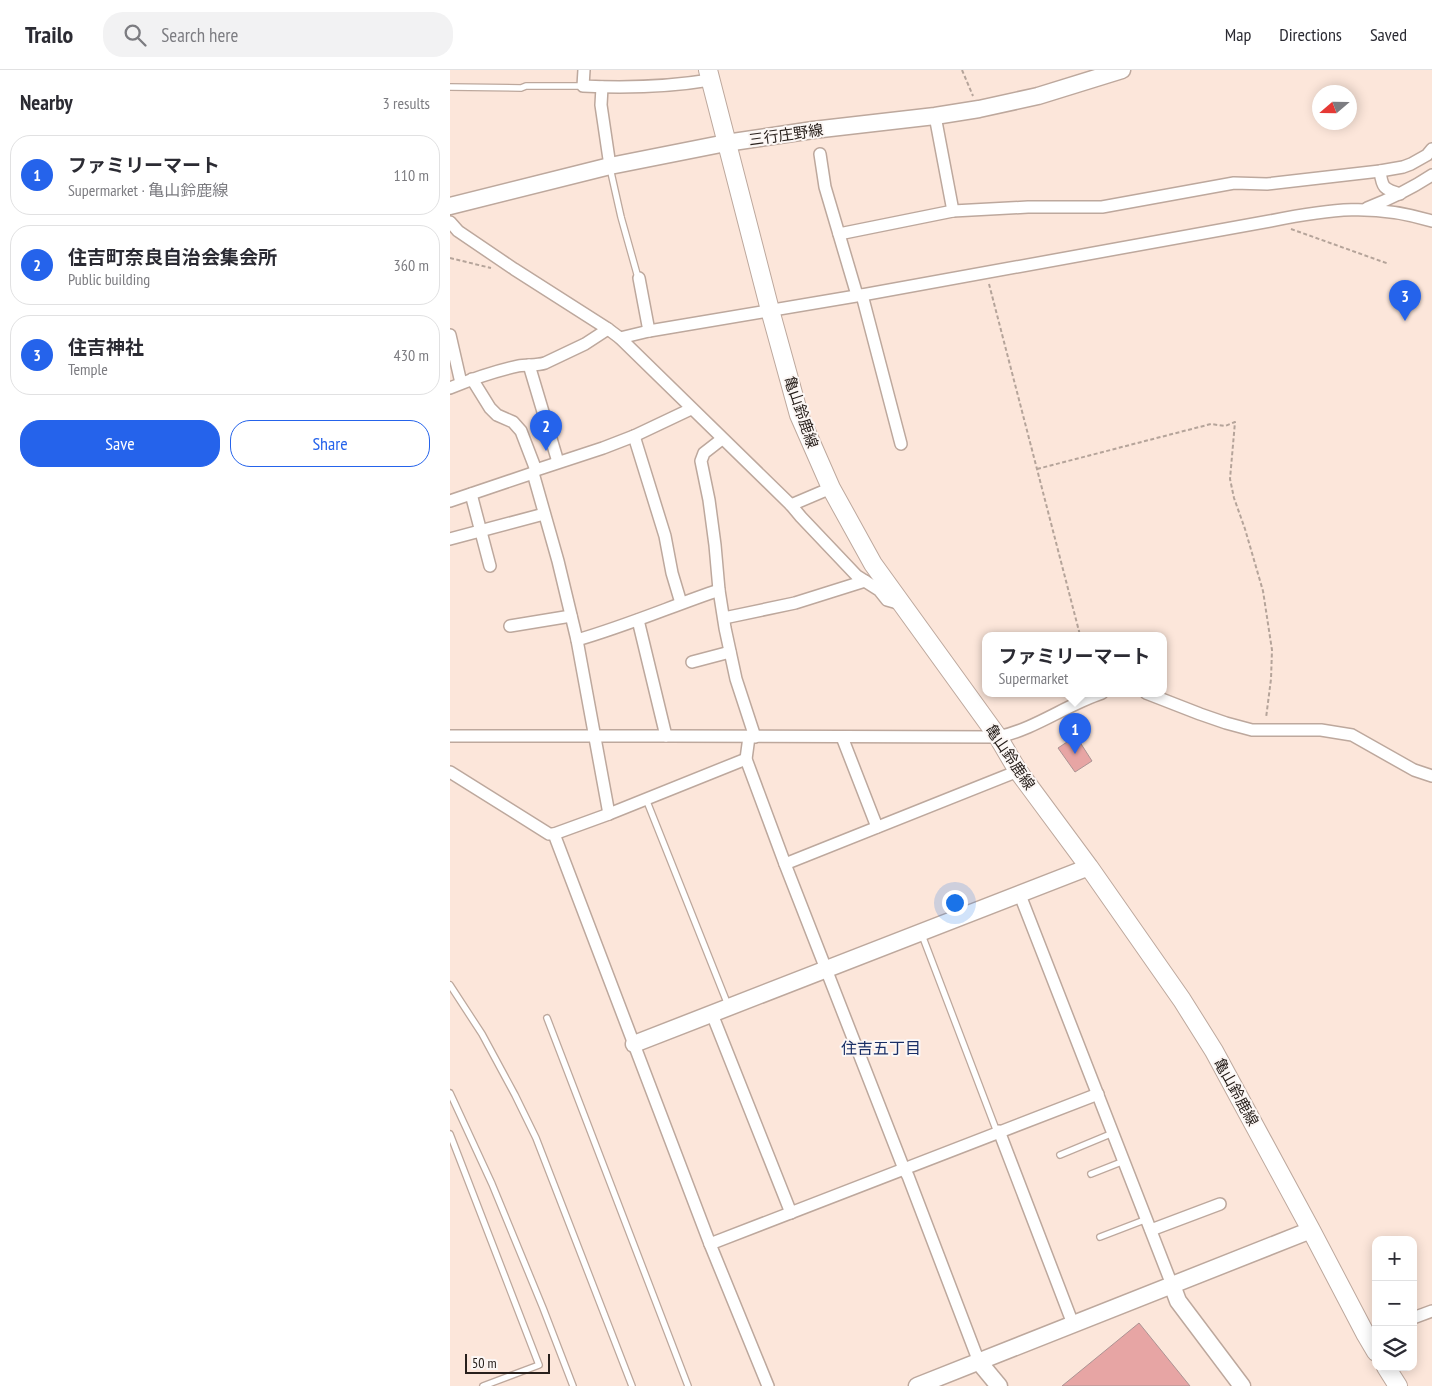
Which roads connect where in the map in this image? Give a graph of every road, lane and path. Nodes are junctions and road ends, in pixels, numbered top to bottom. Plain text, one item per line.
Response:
1 (584, 70) edge
2 (962, 70) edge
3 (1122, 70) edge
4 (709, 75) edge
5 (583, 86) junction
6 (450, 87) edge
7 (602, 87) junction
8 (979, 109) junction
9 (935, 116) junction
10 (726, 143) junction
11 (1432, 149) edge
12 (820, 154) dead end
13 (610, 166) junction
14 (1380, 171) junction
15 (1432, 175) edge
16 (1400, 194) junction
17 (450, 206) edge
18 (1363, 209) junction
19 (953, 211) junction
20 (1270, 221) junction
21 (450, 222) edge
22 (1432, 222) edge
23 (839, 234) junction
24 (450, 258) edge
25 (1389, 264) dead end
26 (491, 268) dead end
27 (986, 273) junction
28 (639, 278) joint
29 (860, 295) junction
30 (770, 310) junction
31 (608, 329) junction
32 (649, 331) junction
33 (450, 335) edge
34 (620, 338) junction
35 (529, 365) junction
36 (466, 381) junction
37 (450, 388) edge
38 (691, 409) junction
39 (634, 436) junction
40 (722, 439) junction
41 (901, 444) dead end
42 (558, 462) junction
43 (1037, 469) junction
44 (534, 472) junction
45 (831, 488) junction
46 (471, 494) junction
47 (450, 501) edge
48 (790, 505) junction
49 (544, 514) junction
50 (481, 532) junction
51 (450, 540) edge
52 (490, 566) dead end
53 (865, 581) junction
54 (719, 590) junction
55 (681, 603) junction
56 (901, 604) junction
57 (572, 616) junction
58 (724, 618) junction
59 (638, 620) junction
60 (510, 626) dead end
61 (1079, 632) edge
62 (577, 640) junction
63 (730, 652) junction
64 (692, 662) dead end
65 (1093, 697) edge
66 (1157, 697) edge
67 (1264, 731) junction
68 (450, 736) edge
69 (595, 736) junction
70 (666, 736) junction
71 (752, 737) junction
72 (842, 737) junction
73 (998, 738) junction
74 (746, 759) junction
75 (1018, 771) junction
76 (450, 772) edge
77 (1432, 776) edge
78 (646, 798) junction
79 (609, 814) junction
80 (877, 827) junction
81 (554, 834) junction
82 (785, 864) junction
83 (1089, 867) junction
84 (1020, 895) junction
85 (921, 933) junction
86 (827, 969) junction
87 (450, 985) edge
88 (729, 1007) junction
89 (712, 1014) junction
90 (547, 1018) dead end
91 (634, 1044) junction
92 (450, 1093) edge
93 (1098, 1094) junction
94 (998, 1132) junction
95 (1113, 1133) junction
96 (450, 1134) edge
97 (1060, 1155) dead end
98 (1124, 1161) junction
99 (904, 1169) junction
100 (1091, 1174) dead end
101 (1220, 1204) dead end
102 (790, 1213) junction
103 (1146, 1219) junction
104 (1151, 1230) junction
105 (1311, 1230) junction
106 (1100, 1237) dead end
107 (710, 1244) junction
108 (1172, 1285) junction
109 (1432, 1311) edge
110 (1417, 1317) edge
111 (1073, 1324) junction
112 (1371, 1334) edge
113 (979, 1362) junction
114 (1389, 1371) edge
115 (483, 1386) edge
116 (573, 1386) edge
117 (632, 1386) edge
118 (688, 1386) edge
119 (768, 1386) edge
120 (917, 1386) edge
121 (999, 1386) edge
122 (1242, 1386) edge
123 (1398, 1386) edge

1 - 5 street
2 - 8 path
3 - 8 street, 三行庄野線
4 - 7 street
4 - 10 main road, 亀山鈴鹿線
5 - 6 lane
5 - 7 street
7 - 13 street
8 - 9 street, 三行庄野線
9 - 10 street, 三行庄野線
9 - 19 street
10 - 13 street, 三行庄野線
10 - 30 main road, 亀山鈴鹿線
11 - 14 street
12 - 23 street
13 - 17 street, 三行庄野線
13 - 28 lane
14 - 16 street
14 - 19 street
15 - 16 street
16 - 18 street
18 - 20 street
18 - 22 street
19 - 23 street
20 - 25 path
20 - 27 street
21 - 31 street
23 - 29 street
24 - 26 path
27 - 29 street
27 - 43 path
28 - 32 street
29 - 30 street
29 - 41 street
30 - 32 street
30 - 45 main road, 亀山鈴鹿線
31 - 34 street
31 - 35 street
32 - 34 street
33 - 36 street
34 - 38 street
35 - 36 street
35 - 42 street
36 - 37 street
36 - 44 street
38 - 39 street
38 - 40 street
39 - 42 street
39 - 55 street
40 - 48 street
40 - 54 street
42 - 44 street
43 - 61 path
43 - 67 path
44 - 46 street
44 - 49 street
45 - 48 street
45 - 56 main road, 亀山鈴鹿線
46 - 47 street
46 - 50 street
48 - 53 street
49 - 50 street
49 - 57 street
50 - 51 street
50 - 52 street
53 - 56 street
53 - 58 street
54 - 55 street
54 - 58 street
55 - 59 street
56 - 73 main road, 亀山鈴鹿線
57 - 60 street
57 - 62 street
58 - 63 street
59 - 62 street
59 - 70 street
62 - 69 street
63 - 64 street
63 - 71 street
65 - 73 street
66 - 67 street
67 - 77 street
68 - 69 street
69 - 70 street
69 - 79 street
70 - 71 street
71 - 72 street
71 - 74 street
72 - 73 street
72 - 80 street
73 - 75 main road, 亀山鈴鹿線
74 - 78 street
74 - 82 street
75 - 80 street
75 - 83 main road, 亀山鈴鹿線
76 - 81 street
78 - 79 street
78 - 88 lane
79 - 81 street
80 - 82 street
81 - 91 street
82 - 86 street
83 - 84 street
83 - 105 main road, 亀山鈴鹿線
84 - 85 street
84 - 93 street
85 - 86 street
85 - 94 lane
86 - 88 street
86 - 99 street
87 - 117 lane
88 - 89 street
89 - 91 street
89 - 102 street
90 - 118 lane
91 - 107 street
92 - 116 lane
93 - 94 street
93 - 95 street
94 - 99 street
94 - 111 street
95 - 97 lane
95 - 98 street
96 - 115 lane
98 - 100 lane
98 - 103 street
99 - 102 street
99 - 113 street
101 - 104 street
102 - 107 street
103 - 104 street
103 - 106 lane
104 - 108 street
105 - 108 street
105 - 112 main road, 亀山鈴鹿線
107 - 119 street
108 - 111 street
108 - 122 street
109 - 110 street
111 - 113 street
113 - 120 street
113 - 121 street
114 - 123 main road

